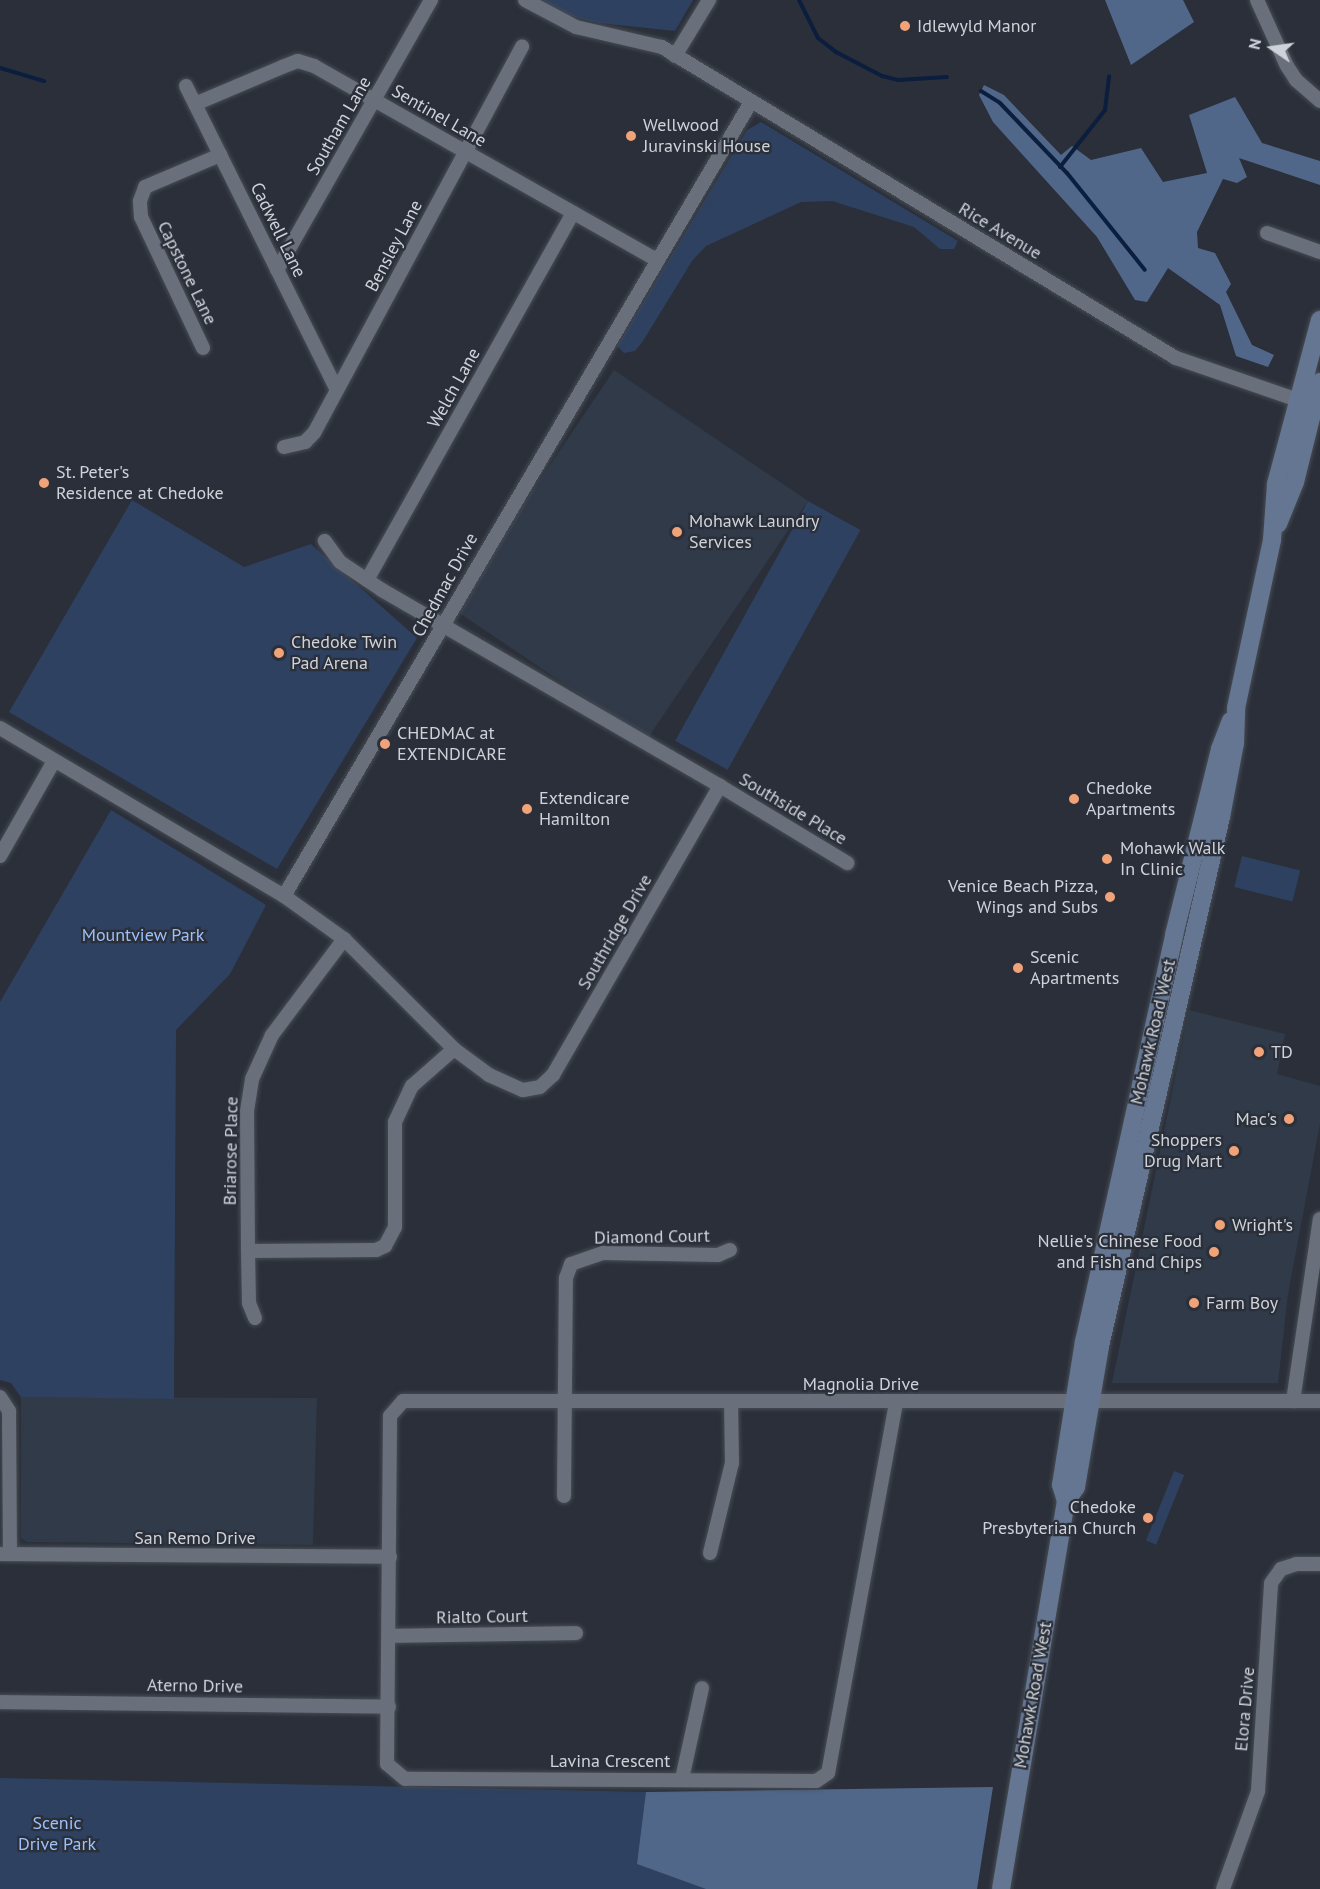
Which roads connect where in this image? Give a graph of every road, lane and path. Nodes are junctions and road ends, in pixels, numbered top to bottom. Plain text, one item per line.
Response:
1 (431, 0) edge
2 (525, 0) edge
3 (709, 0) edge
4 (1257, 0) edge
5 (522, 46) dead end
6 (675, 56) junction
7 (186, 86) dead end
8 (374, 100) junction
9 (1320, 101) edge
10 (751, 102) junction
11 (195, 104) junction
12 (465, 152) junction
13 (220, 155) junction
14 (573, 213) junction
15 (1266, 233) dead end
16 (1320, 252) edge
17 (658, 261) junction
18 (277, 270) junction
19 (1320, 320) edge
20 (204, 348) dead end
21 (1320, 382) edge
22 (337, 390) junction
23 (1297, 399) junction
24 (1317, 406) edge
25 (284, 447) dead end
26 (1272, 540) junction
27 (325, 541) dead end
28 (367, 580) junction
29 (441, 627) junction
30 (1236, 708) junction
31 (0, 728) edge
32 (54, 761) junction
33 (720, 786) junction
34 (0, 856) edge
35 (847, 863) dead end
36 (284, 896) junction
37 (344, 939) junction
38 (1151, 1036) junction
39 (454, 1049) junction
40 (1165, 1065) junction
41 (1320, 1219) edge
42 (730, 1250) dead end
43 (248, 1251) junction
44 (255, 1318) dead end
45 (0, 1398) edge
46 (1083, 1399) junction
47 (403, 1401) joint
48 (564, 1401) junction
49 (1293, 1401) junction
50 (1320, 1401) edge
51 (731, 1402) junction
52 (896, 1403) junction
53 (564, 1496) dead end
54 (710, 1553) dead end
55 (5, 1554) edge
56 (390, 1557) junction
57 (1320, 1564) edge
58 (576, 1633) dead end
59 (389, 1636) junction
60 (702, 1688) dead end
61 (0, 1702) edge
62 (389, 1707) junction
63 (682, 1779) junction
64 (1000, 1889) edge
65 (1224, 1889) edge

1 - 8 street, Southam Lane
2 - 6 street, Rice Avenue
3 - 6 street
4 - 9 street
5 - 12 street, Bensley Lane
6 - 10 street, Rice Avenue
7 - 11 street, Cadwell Lane
8 - 11 street, Sentinel Lane
8 - 12 street, Sentinel Lane
8 - 18 street, Southam Lane
10 - 17 street, Chedmac Drive
10 - 23 street, Rice Avenue
11 - 13 street, Cadwell Lane
12 - 14 street, Sentinel Lane
12 - 22 street, Bensley Lane
13 - 18 street, Cadwell Lane
13 - 20 street, Capstone Lane
14 - 17 street, Sentinel Lane
14 - 28 street, Welch Lane
15 - 16 street
17 - 29 street, Chedmac Drive
18 - 22 street, Cadwell Lane
19 - 23 main road, Mohawk Road West
21 - 24 main road, Mohawk Road West
22 - 25 street, Bensley Lane
23 - 24 street, Rice Avenue
23 - 26 main road, Mohawk Road West
24 - 26 main road, Mohawk Road West
26 - 30 main road, Mohawk Road West
27 - 28 street
28 - 29 street
29 - 33 street
29 - 36 street, Chedmac Drive
30 - 38 main road, Mohawk Road West
30 - 40 main road, Mohawk Road West
31 - 32 street
32 - 34 street
32 - 36 street
33 - 35 street, Southside Place
33 - 39 street, Southridge Drive
36 - 37 street, Southridge Drive
37 - 39 street, Southridge Drive
37 - 43 street, Briarose Place
38 - 40 main road
38 - 46 main road, Mohawk Road West
39 - 43 street
40 - 46 main road, Mohawk Road West
41 - 49 street
42 - 48 street, Diamond Court
43 - 44 street, Briarose Place
45 - 55 street
46 - 49 street, Magnolia Drive
46 - 52 street, Magnolia Drive
46 - 64 main road, Mohawk Road West
47 - 48 street, Magnolia Drive
47 - 56 street, Lavina Crescent
48 - 51 street, Magnolia Drive
48 - 53 street
49 - 50 street, Magnolia Drive
51 - 52 street, Magnolia Drive
51 - 54 street
52 - 63 street, Lavina Crescent
55 - 56 street, San Remo Drive
56 - 59 street, Lavina Crescent
57 - 65 street, Elora Drive
58 - 59 street, Rialto Court
59 - 62 street, Lavina Crescent
60 - 63 street
61 - 62 street, Aterno Drive
62 - 63 street, Lavina Crescent

